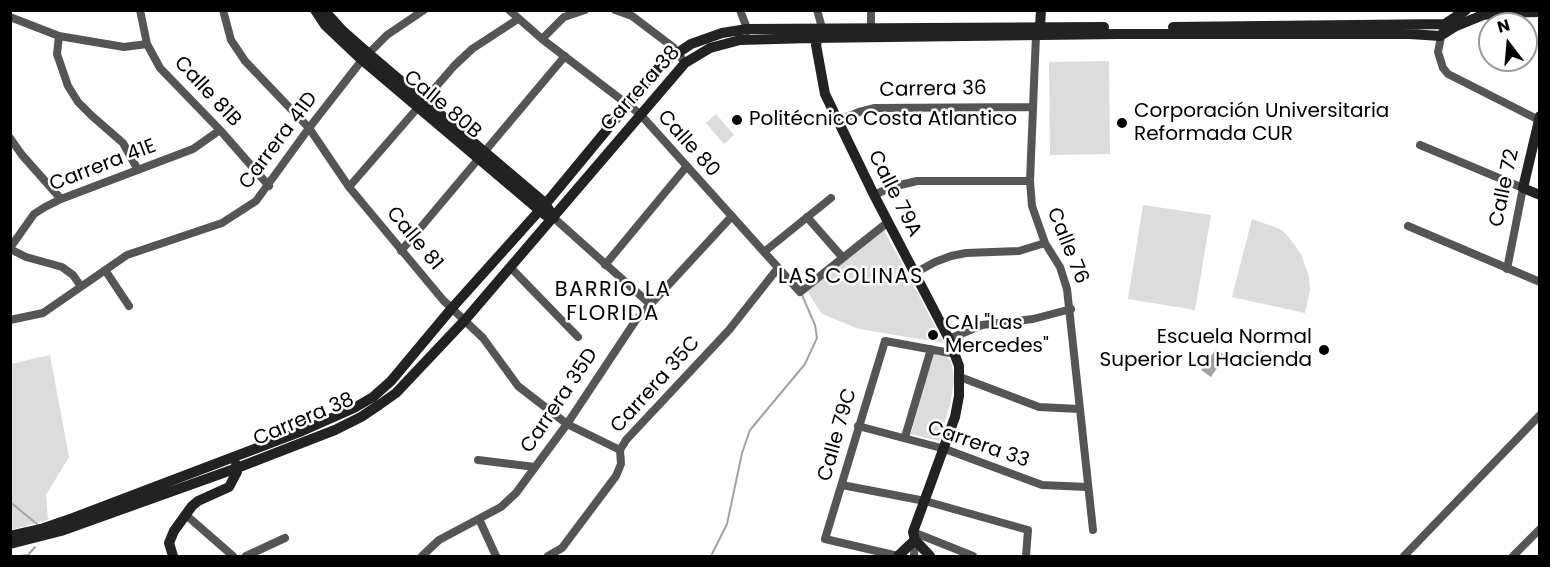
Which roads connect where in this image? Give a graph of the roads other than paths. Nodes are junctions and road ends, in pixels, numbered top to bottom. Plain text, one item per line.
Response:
1 (140, 10) edge
2 (223, 10) edge
3 (315, 10) edge
4 (324, 10) edge
5 (424, 10) edge
6 (509, 10) edge
7 (585, 10) edge
8 (615, 10) edge
9 (740, 10) edge
10 (817, 10) edge
11 (871, 10) edge
12 (1041, 10) edge
13 (1455, 10) edge
14 (1466, 10) edge
15 (1534, 11) edge
16 (633, 13) edge
17 (10, 17) edge
18 (518, 20) junction
19 (1445, 24) junction
20 (871, 29) junction
21 (1038, 31) junction
22 (749, 34) junction
23 (818, 34) junction
24 (59, 36) junction
25 (1440, 36) junction
26 (542, 39) junction
27 (147, 44) junction
28 (677, 52) junction
29 (565, 56) junction
30 (365, 57) junction
31 (685, 63) junction
32 (420, 104) junction
33 (627, 104) junction
34 (1032, 107) junction
35 (640, 114) junction
36 (1539, 118) edge
37 (837, 121) junction
38 (309, 128) junction
39 (220, 130) junction
40 (10, 138) edge
41 (1420, 145) dead end
42 (481, 154) junction
43 (687, 166) junction
44 (138, 170) junction
45 (1030, 181) junction
46 (268, 186) junction
47 (349, 187) junction
48 (1523, 188) junction
49 (874, 195) junction
50 (1539, 195) edge
51 (831, 198) dead end
52 (61, 199) junction
53 (542, 207) junction
54 (732, 216) junction
55 (807, 217) junction
56 (554, 218) junction
57 (888, 222) junction
58 (1408, 226) dead end
59 (1046, 243) junction
60 (10, 249) edge
61 (401, 251) junction
62 (764, 252) junction
63 (843, 258) junction
64 (605, 264) junction
65 (511, 268) junction
66 (778, 268) junction
67 (1507, 269) junction
68 (105, 270) junction
69 (915, 273) junction
70 (1539, 282) edge
71 (80, 285) junction
72 (650, 304) junction
73 (129, 306) dead end
74 (452, 308) junction
75 (1071, 309) junction
76 (10, 320) edge
77 (465, 320) junction
78 (578, 337) dead end
79 (949, 339) junction
80 (931, 349) junction
81 (956, 354) junction
82 (960, 377) junction
83 (1079, 409) junction
84 (1539, 416) edge
85 (567, 424) junction
86 (858, 426) junction
87 (905, 437) junction
88 (945, 449) junction
89 (620, 450) junction
90 (233, 457) junction
91 (478, 460) dead end
92 (535, 467) junction
93 (237, 468) junction
94 (842, 485) junction
95 (1087, 487) junction
96 (925, 501) junction
97 (186, 514) junction
98 (479, 519) junction
99 (1539, 529) edge
100 (1093, 530) dead end
101 (10, 536) edge
102 (914, 536) junction
103 (285, 538) dead end
104 (10, 544) edge
105 (869, 554) edge
106 (173, 556) edge
107 (233, 556) edge
108 (246, 556) edge
109 (422, 556) edge
110 (496, 556) edge
111 (548, 556) edge
112 (898, 556) edge
113 (914, 556) edge
114 (930, 556) edge
115 (973, 556) edge
116 (1026, 556) edge
117 (1404, 556) edge
118 (1513, 556) edge

1 - 27 street, Calle 81B
2 - 38 street, Calle 81
3 - 30 main road, Calle 80B
4 - 30 main road, Calle 80B
5 - 30 street, Carrera 41D
6 - 18 street, Calle 80
7 - 26 street
8 - 16 street
9 - 22 street
10 - 23 street, Calle 79A
11 - 20 street
12 - 21 main road, Calle 76
13 - 19 main road
14 - 19 main road
15 - 25 main road
16 - 28 street
17 - 24 street
18 - 26 street, Calle 80
18 - 32 street
19 - 21 main road, Carrera 38
19 - 25 street
20 - 21 main road, Carrera 38
20 - 23 main road, Carrera 38
21 - 23 main road, Carrera 38
21 - 25 main road, Carrera 38
21 - 34 street, Calle 76
22 - 23 main road, Carrera 38
22 - 28 main road, Carrera 38
22 - 31 main road, Carrera 38
23 - 37 main road, Calle 79A
24 - 27 street
24 - 44 street
25 - 36 street
26 - 29 street, Calle 80
27 - 39 street, Calle 81B
28 - 31 street
28 - 33 main road, Carrera 38
29 - 33 street, Calle 80
29 - 42 street
30 - 32 main road, Calle 80B
30 - 38 street, Carrera 41D
31 - 35 main road, Carrera 38
32 - 42 main road, Calle 80B
32 - 47 street
33 - 35 street, Calle 80
33 - 53 main road, Carrera 38
34 - 37 street, Carrera 36
34 - 45 street, Calle 76
35 - 43 street, Calle 80
35 - 56 main road, Carrera 38
36 - 48 main road, Calle 72
37 - 49 main road, Calle 79A
38 - 46 street, Carrera 41D
38 - 47 street, Calle 81
39 - 44 street, Carrera 41E
39 - 46 street, Calle 81B
40 - 52 street
41 - 48 street
42 - 53 main road, Calle 80B
42 - 61 street
43 - 54 street, Calle 80
43 - 64 street
44 - 52 street, Carrera 41E
45 - 49 street
45 - 59 street, Calle 76
46 - 68 street, Carrera 41D
47 - 61 street, Calle 81
48 - 50 main road
48 - 67 street, Calle 72
49 - 57 main road, Calle 79A
51 - 55 street
52 - 60 street, Carrera 41E
53 - 56 main road, Calle 80B
53 - 74 main road, Carrera 38
54 - 62 street, Calle 80
54 - 72 street, Carrera 35D
55 - 62 street
55 - 63 street
56 - 64 street, Calle 80B
56 - 65 main road, Carrera 38
57 - 63 street
57 - 69 main road, Calle 79A
58 - 67 street
59 - 69 street
59 - 75 street, Calle 76
60 - 71 street
61 - 74 street, Calle 81
62 - 66 street, Calle 80
63 - 66 street, Calle 80
64 - 72 street, Calle 80B
65 - 77 main road, Carrera 38
65 - 78 street
66 - 89 street, Carrera 35C
67 - 70 street
68 - 71 street, Carrera 41D
68 - 73 street
69 - 79 main road, Calle 79A
71 - 76 street, Carrera 41D
72 - 85 street, Carrera 35D
74 - 77 street, Calle 81
74 - 90 main road, Carrera 38
75 - 79 street
75 - 83 street, Calle 76
77 - 85 street, Calle 81
77 - 93 main road, Carrera 38
79 - 81 main road, Calle 79A
80 - 81 street
80 - 86 street, Calle 79C
80 - 87 street
81 - 82 main road, Calle 79A
82 - 83 street
82 - 88 main road, Calle 79A
83 - 95 street, Calle 76
84 - 117 street
85 - 89 street, Calle 81
85 - 92 street, Carrera 35D
86 - 87 street, Carrera 33
86 - 94 street, Calle 79C
87 - 88 street, Carrera 33
88 - 95 street, Carrera 33
88 - 96 main road, Calle 79A
89 - 111 street, Carrera 35C
90 - 93 main road
90 - 101 main road, Carrera 38
91 - 92 street
92 - 98 street, Carrera 35D
93 - 97 main road
93 - 104 main road, Carrera 38
94 - 96 street
94 - 105 street, Calle 79C
95 - 100 street, Calle 76
96 - 102 main road, Calle 79A
96 - 116 street
97 - 106 main road
97 - 107 street
98 - 109 street, Carrera 35D
98 - 110 street
99 - 118 street
102 - 112 main road
102 - 113 street
102 - 114 main road
102 - 115 street
103 - 108 street
105 - 112 street

